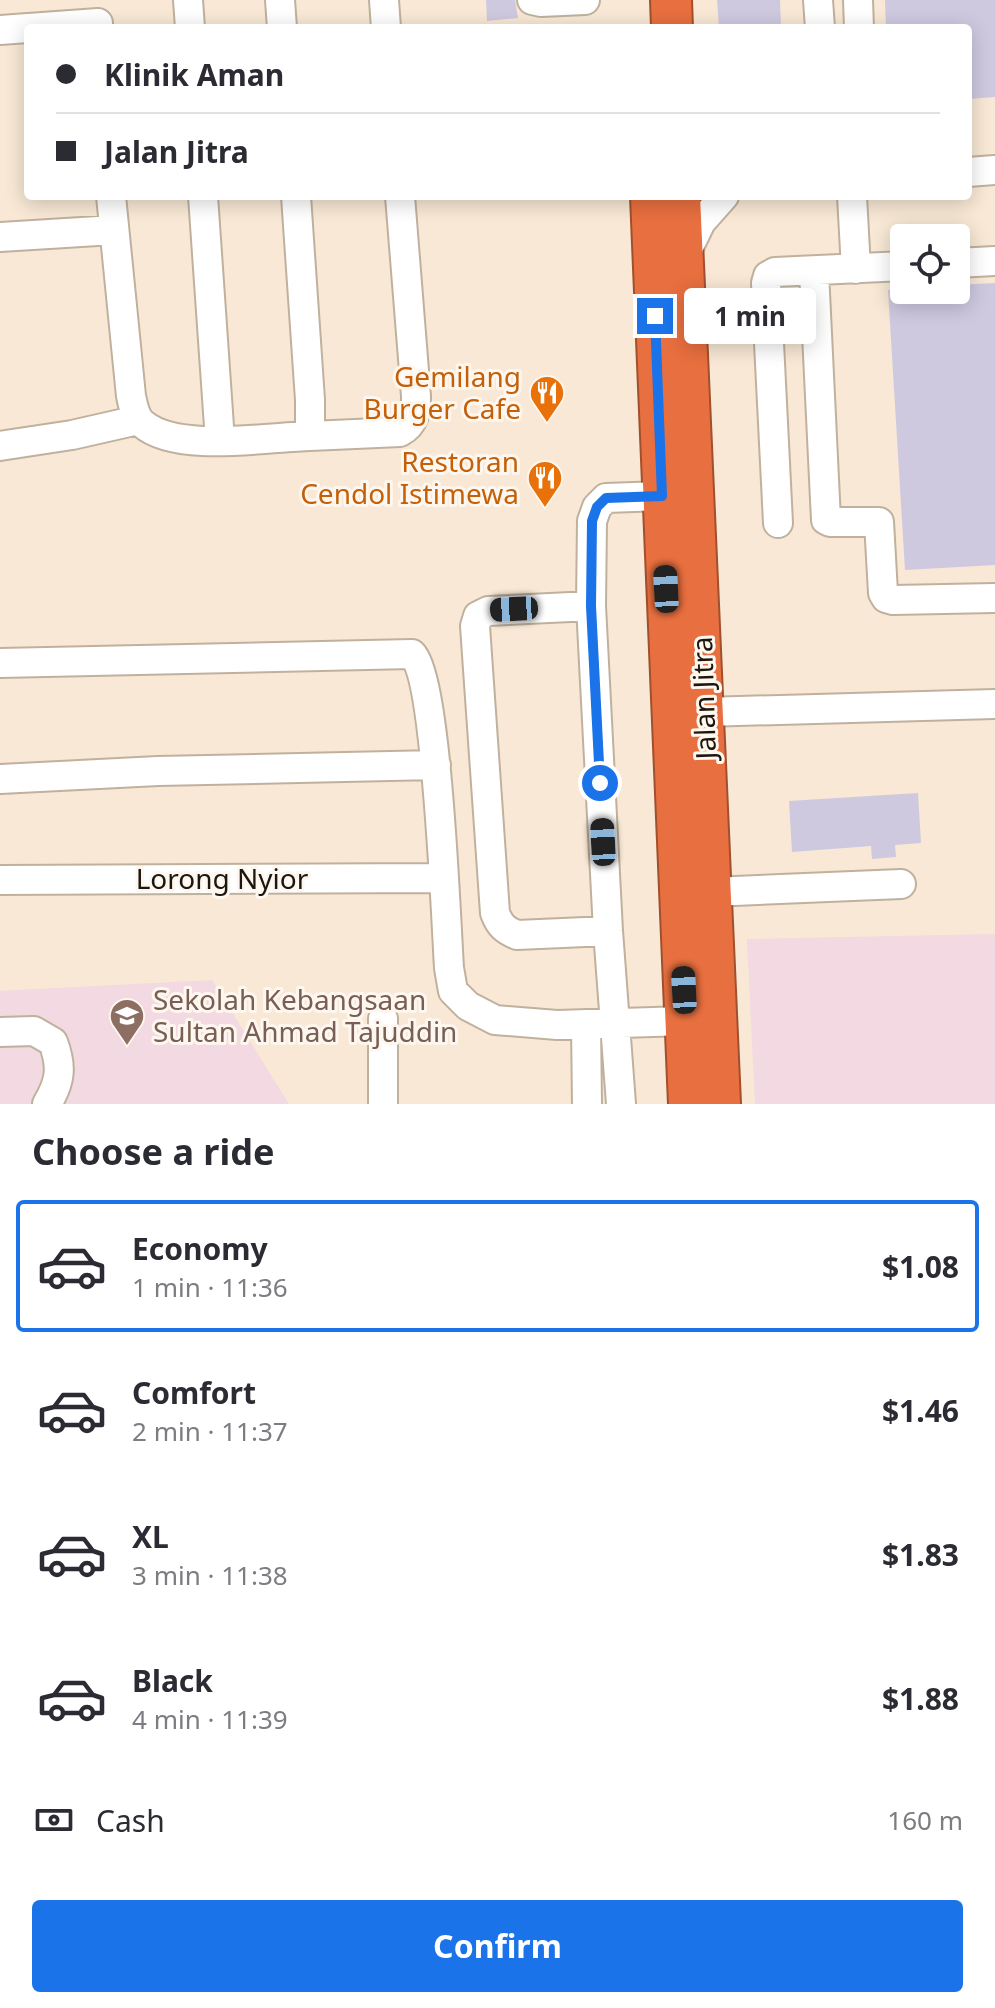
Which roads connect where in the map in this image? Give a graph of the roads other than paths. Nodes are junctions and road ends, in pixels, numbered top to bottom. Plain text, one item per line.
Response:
1 (188, 0) edge
2 (280, 0) edge
3 (384, 0) edge
4 (532, 0) edge
5 (585, 0) edge
6 (644, 0) edge
7 (671, 0) edge
8 (818, 0) edge
9 (858, 0) edge
10 (98, 17) edge
11 (53, 24) edge
12 (190, 24) edge
13 (282, 24) edge
14 (386, 24) edge
15 (645, 24) edge
16 (672, 24) edge
17 (820, 24) edge
18 (859, 24) edge
19 (24, 28) edge
20 (0, 30) edge
21 (995, 170) edge
22 (972, 172) edge
23 (111, 200) edge
24 (203, 200) edge
25 (296, 200) edge
26 (400, 200) edge
27 (651, 200) edge
28 (680, 200) edge
29 (720, 200) edge
30 (852, 200) edge
31 (114, 230) junction
32 (0, 237) edge
33 (684, 259) junction
34 (995, 261) edge
35 (970, 262) edge
36 (890, 267) edge
37 (856, 269) junction
38 (814, 272) junction
39 (138, 420) junction
40 (310, 436) junction
41 (220, 441) junction
42 (0, 446) edge
43 (662, 496) junction
44 (778, 523) dead end
45 (995, 598) edge
46 (591, 606) junction
47 (0, 663) edge
48 (995, 704) edge
49 (704, 712) junction
50 (436, 765) junction
51 (0, 779) edge
52 (443, 878) junction
53 (0, 880) edge
54 (901, 884) dead end
55 (711, 892) junction
56 (608, 931) junction
57 (383, 1019) dead end
58 (685, 1021) junction
59 (615, 1022) junction
60 (586, 1024) junction
61 (0, 1032) edge
62 (47, 1104) edge
63 (383, 1104) edge
64 (587, 1104) edge
65 (621, 1104) edge
66 (689, 1104) edge
67 (720, 1104) edge

1 - 12 street
2 - 13 street
3 - 14 street
4 - 5 street
6 - 15 highway
7 - 16 highway
8 - 17 street
9 - 18 street
10 - 11 street
19 - 20 street
21 - 22 street
23 - 31 street
24 - 41 street
25 - 40 street
26 - 40 street
27 - 43 highway, Jalan Jitra
28 - 33 highway, Jalan Jitra
29 - 33 street
30 - 37 street
31 - 32 street
31 - 39 street
33 - 49 highway, Jalan Jitra
34 - 35 street
36 - 37 street
37 - 38 street
38 - 44 street
38 - 45 street
39 - 41 street
39 - 42 street
40 - 41 street
43 - 46 street
43 - 58 highway, Jalan Jitra
46 - 56 street
46 - 56 street
47 - 50 street
48 - 49 street
49 - 55 highway, Jalan Jitra
50 - 51 street
50 - 52 street
52 - 53 street, Lorong Nyior
52 - 60 street
54 - 55 street
55 - 67 highway, Jalan Jitra
56 - 59 street
57 - 63 street
58 - 59 street
58 - 66 highway, Jalan Jitra
59 - 60 street
59 - 65 street
60 - 64 street
61 - 62 street

